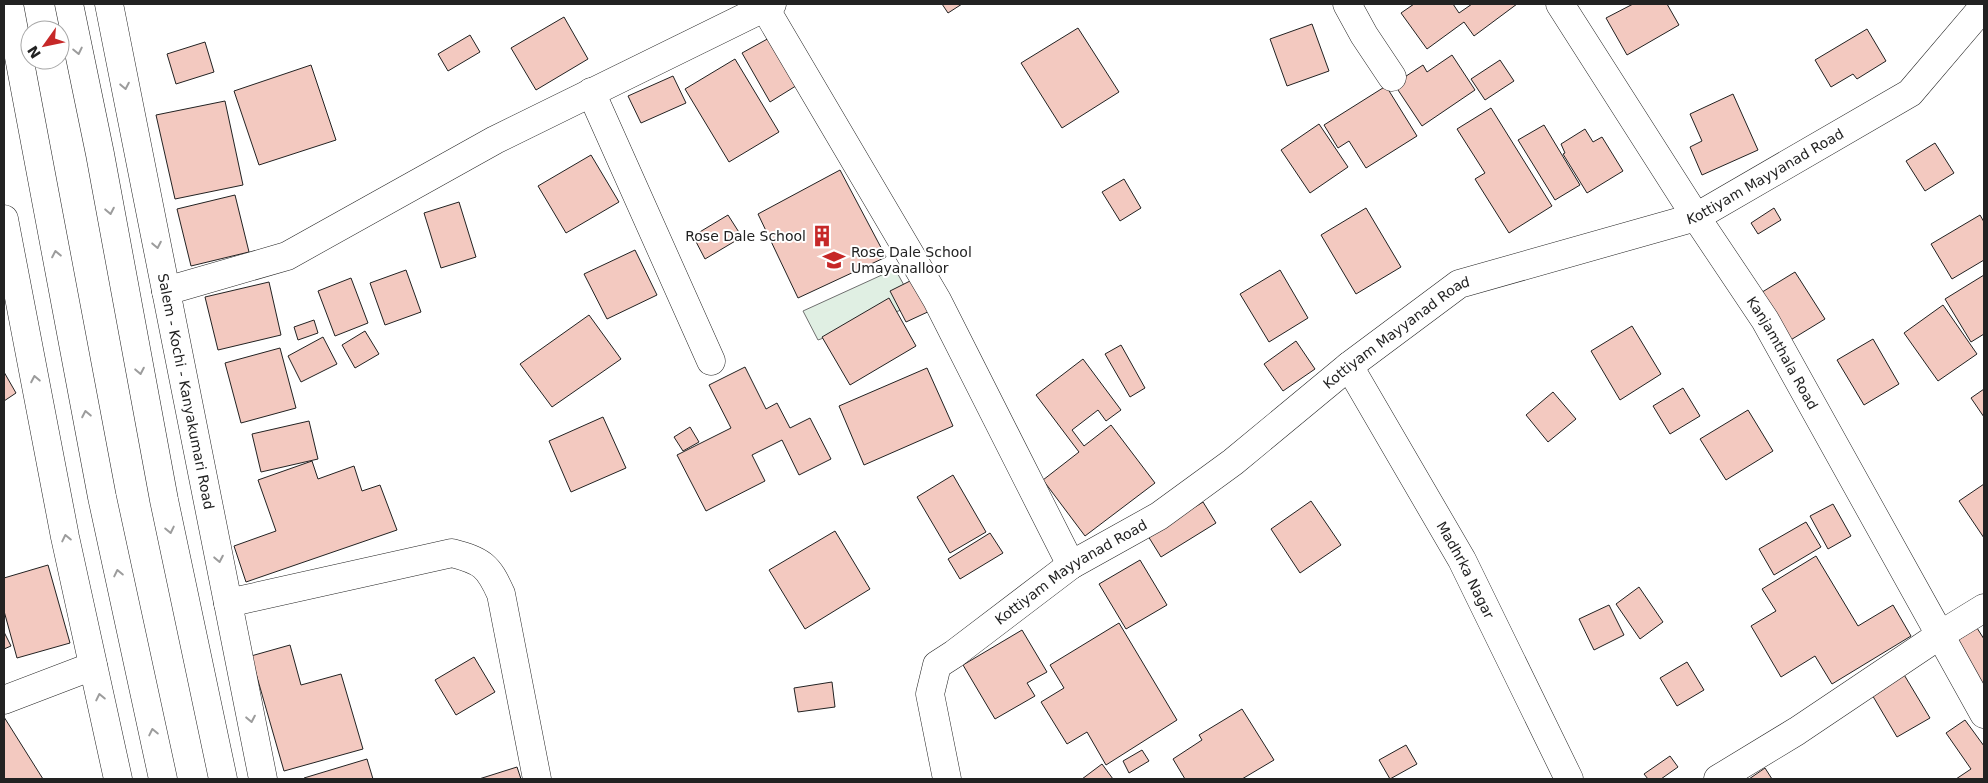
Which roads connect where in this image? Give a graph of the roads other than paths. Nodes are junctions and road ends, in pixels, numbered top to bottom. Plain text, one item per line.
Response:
1 (9, 4) edge
2 (68, 4) edge
3 (109, 4) edge
4 (1347, 4) edge
5 (1560, 4) edge
6 (769, 6) edge
7 (1984, 6) edge
8 (1392, 77) dead end
9 (591, 92) junction
10 (1696, 217) junction
11 (5, 232) edge
12 (166, 291) junction
13 (712, 361) dead end
14 (1350, 366) junction
15 (1072, 565) junction
16 (228, 603) junction
17 (1984, 608) edge
18 (1940, 634) junction
19 (93, 666) junction
20 (4, 700) edge
21 (1984, 714) edge
22 (118, 779) edge
23 (163, 779) edge
24 (223, 779) edge
25 (263, 779) edge
26 (537, 779) edge
27 (947, 779) edge
28 (1569, 779) edge
29 (1718, 779) edge

23 -> 1 main road
2 -> 24 main road
3 -> 12 main road, Salem - Kochi - Kanyakumari Road
4 - 8 main road
5 - 10 main road, Kanjamthala Road
6 - 9 main road
6 - 15 main road
7 - 10 main road, Kottiyam Mayyanad Road
9 - 12 main road
9 - 13 main road
10 - 14 main road, Kottiyam Mayyanad Road
10 - 18 main road, Kanjamthala Road
19 -> 11 main road
12 -> 16 main road, Salem - Kochi - Kanyakumari Road
14 - 15 main road, Kottiyam Mayyanad Road
14 - 28 main road, Madhrka Nagar
15 - 27 main road, Kottiyam Mayyanad Road
16 -> 25 main road, Salem - Kochi - Kanyakumari Road
16 - 26 main road
17 - 18 main road
18 - 21 main road, Kanjamthala Road
18 - 29 main road
19 - 20 main road
22 -> 19 main road

